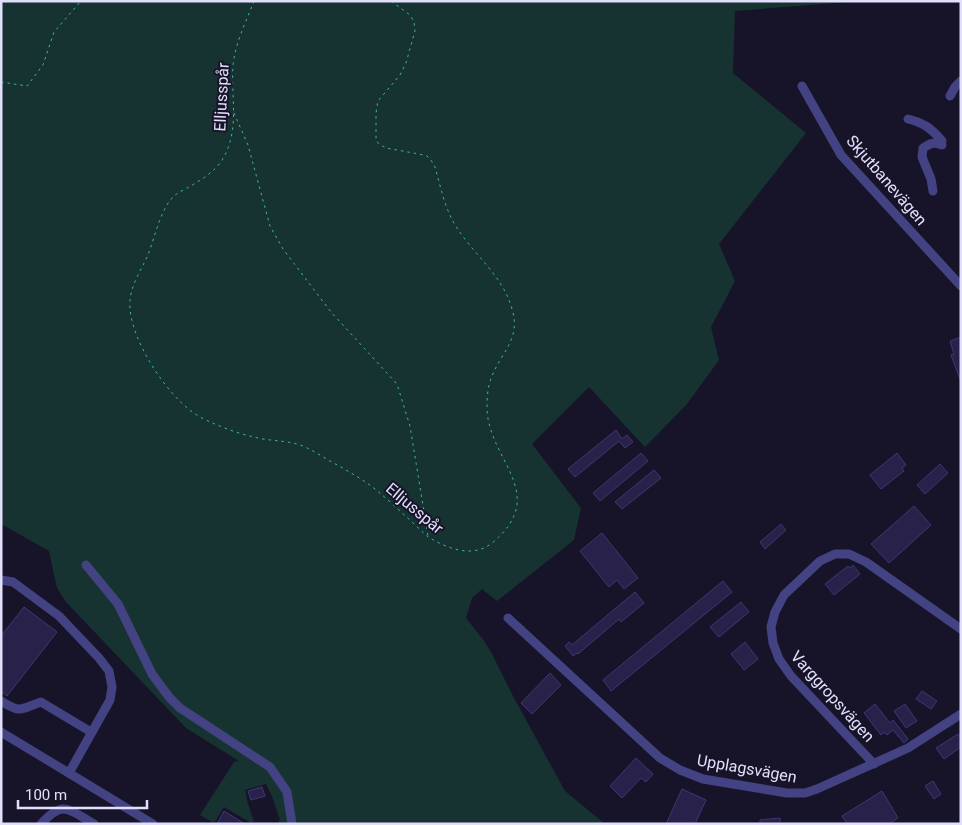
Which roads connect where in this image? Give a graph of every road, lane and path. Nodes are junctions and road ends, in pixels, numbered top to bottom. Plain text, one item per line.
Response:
1 (81, 1) edge
2 (249, 1) edge
3 (391, 1) edge
4 (254, 2) edge
5 (961, 81) edge
6 (1, 82) edge
7 (802, 86) dead end
8 (950, 96) dead end
9 (234, 112) junction
10 (908, 119) dead end
11 (933, 191) dead end
12 (961, 286) edge
13 (428, 537) junction
14 (86, 565) dead end
15 (1, 580) edge
16 (508, 618) dead end
17 (961, 629) edge
18 (1, 701) edge
19 (961, 714) edge
20 (1, 732) edge
21 (91, 732) junction
22 (874, 764) junction
23 (69, 773) junction
24 (42, 824) edge
25 (94, 824) edge
26 (153, 824) edge
27 (292, 824) edge

1 - 6 path
2 - 4 path
3 - 13 path, Elljusspår
4 - 9 path, Elljusspår
5 - 8 street
7 - 12 street, Skjutbanevägen
9 - 13 path
9 - 13 path, Elljusspår
10 - 11 street
14 - 27 street
15 - 21 street
16 - 22 street, Upplagsvägen
17 - 22 street, Varggropsvägen
18 - 21 street
19 - 22 street, Upplagsvägen
20 - 23 street
21 - 23 street
23 - 26 street
24 - 25 street

